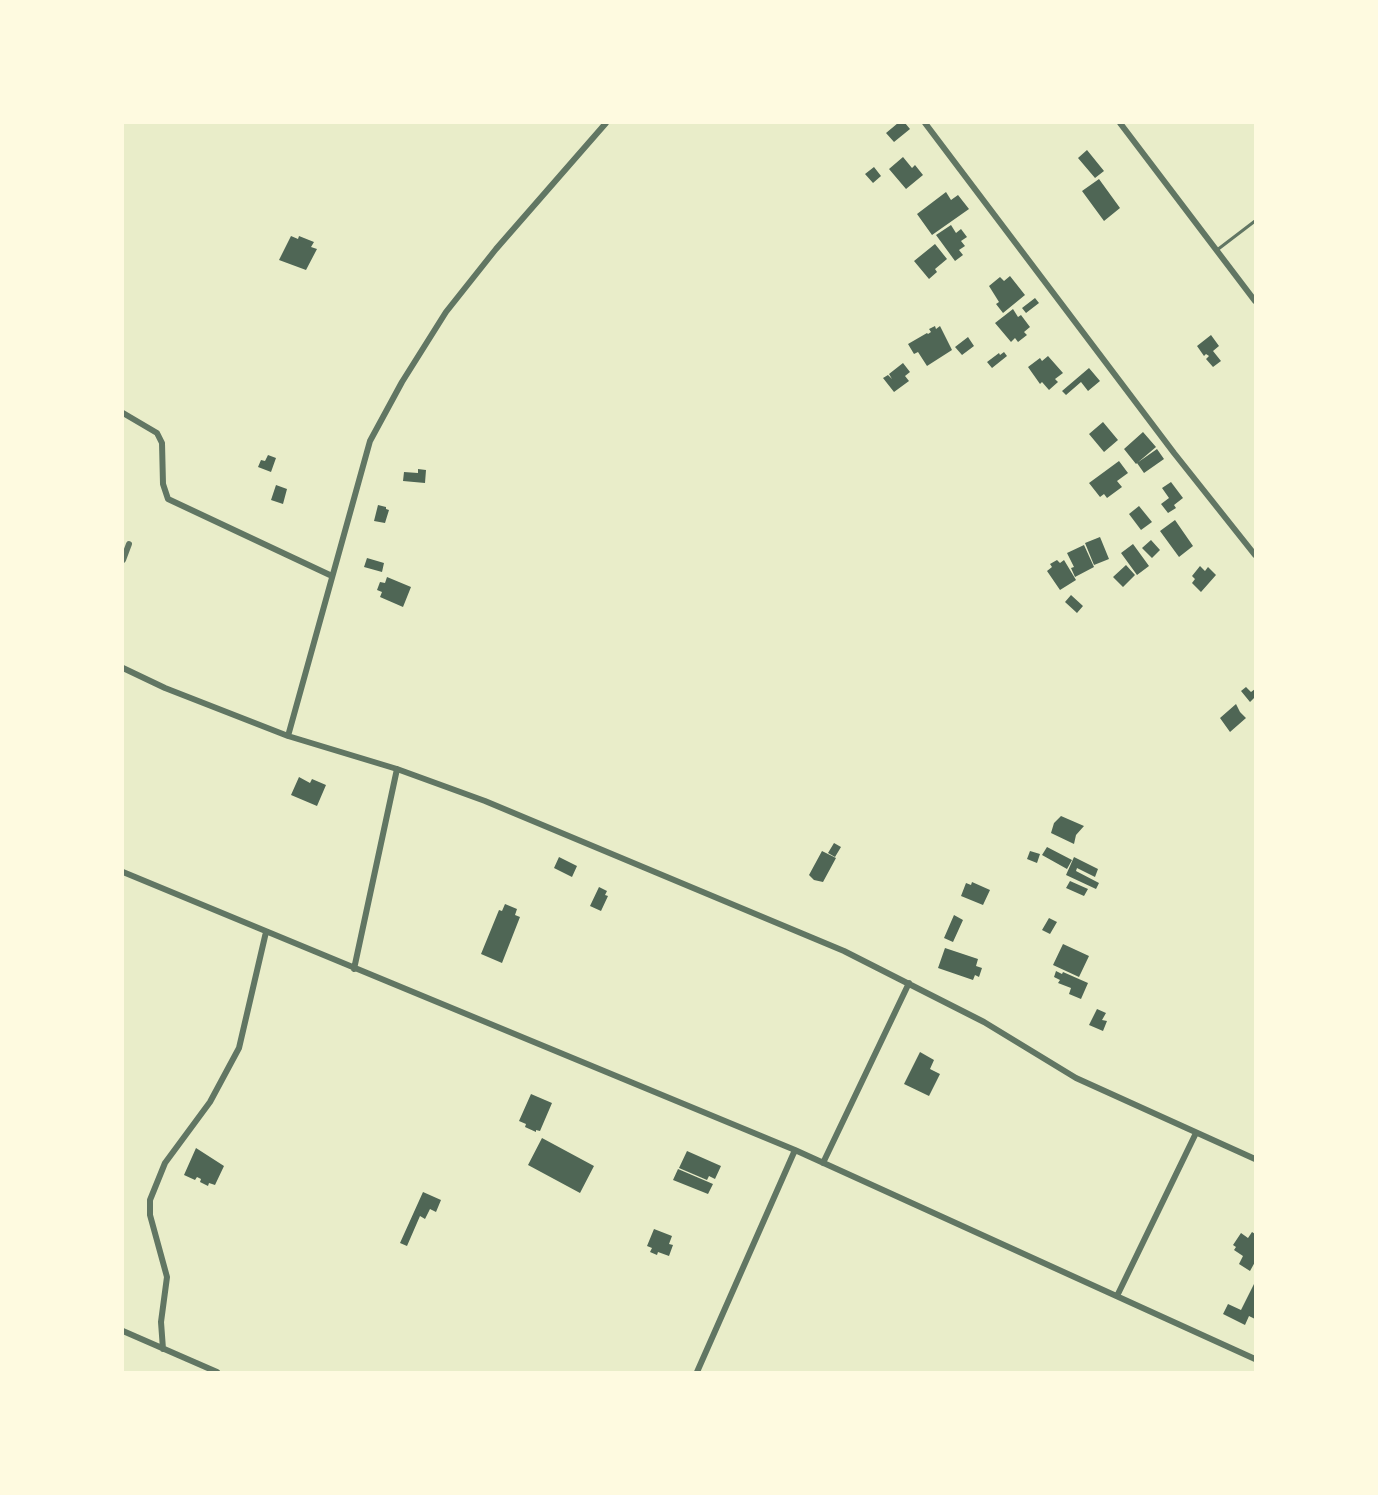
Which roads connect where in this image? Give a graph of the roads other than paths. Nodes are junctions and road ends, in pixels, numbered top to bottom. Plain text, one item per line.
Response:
1 (606, 123) edge
2 (925, 123) edge
3 (1120, 123) edge
4 (1255, 221) edge
5 (1217, 250) junction
6 (1255, 302) edge
7 (123, 413) edge
8 (129, 544) dead end
9 (1255, 555) edge
10 (123, 560) edge
11 (332, 576) junction
12 (123, 668) edge
13 (288, 736) junction
14 (397, 769) junction
15 (123, 872) edge
16 (266, 932) junction
17 (354, 969) junction
18 (909, 983) junction
19 (1196, 1133) junction
20 (795, 1150) junction
21 (1255, 1159) edge
22 (824, 1164) junction
23 (1117, 1296) junction
24 (123, 1331) edge
25 (163, 1348) junction
26 (1255, 1359) edge
27 (217, 1372) edge
28 (697, 1372) edge

1 - 11 street
2 - 9 street
3 - 5 street
4 - 5 lane
5 - 6 street
7 - 11 street
8 - 10 street
11 - 13 street
12 - 13 street
13 - 14 street
14 - 17 street
14 - 18 street
15 - 16 street
16 - 17 street
16 - 25 street
17 - 20 street
18 - 19 street
18 - 22 street
19 - 21 street
19 - 23 street
20 - 22 street
20 - 28 street
22 - 23 street
23 - 26 street
24 - 25 street
25 - 27 street

